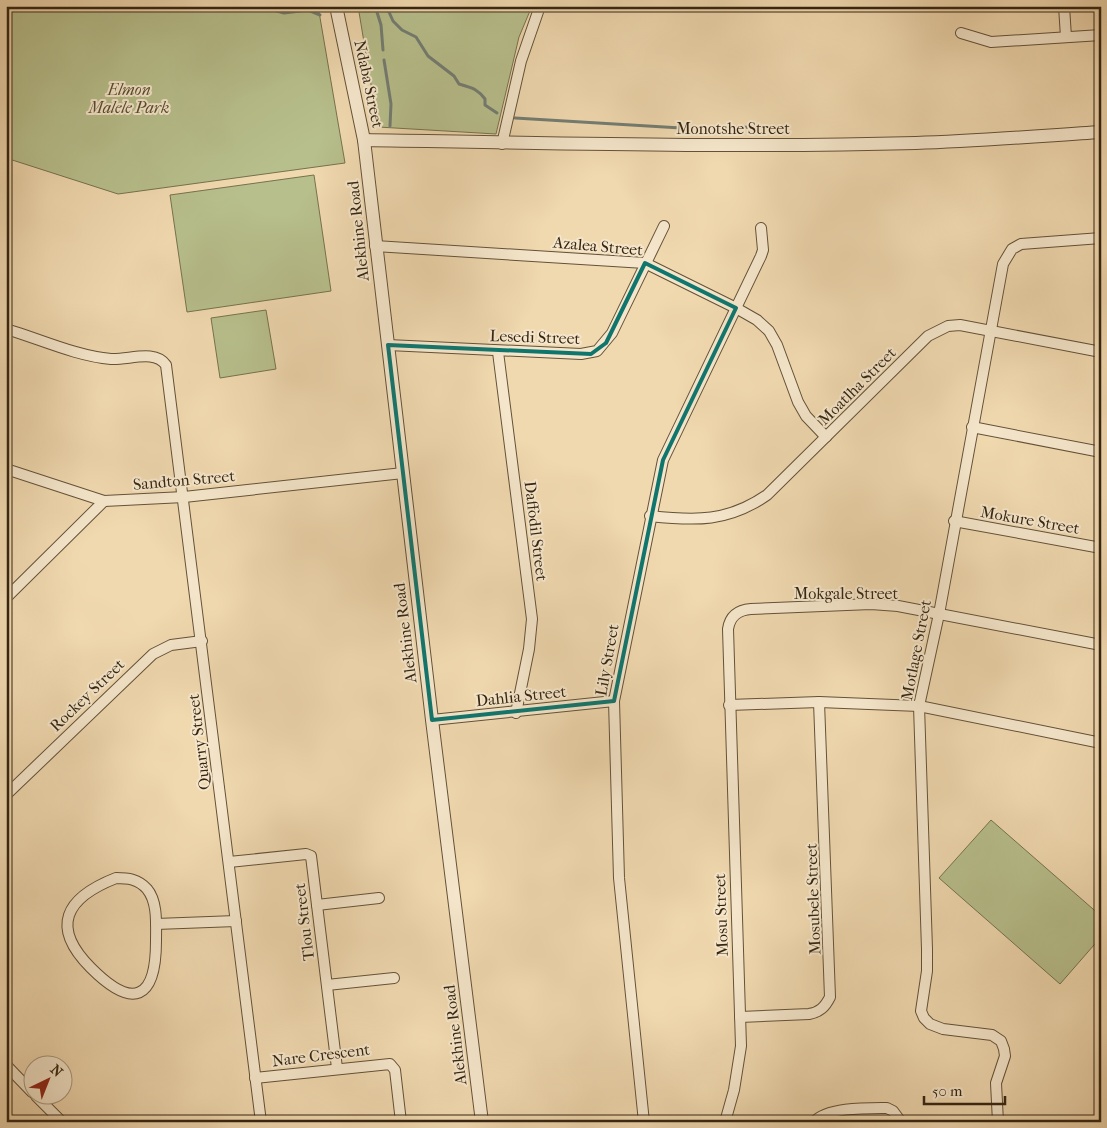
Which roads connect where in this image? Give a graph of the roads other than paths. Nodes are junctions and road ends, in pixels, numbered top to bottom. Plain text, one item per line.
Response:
1 (336, 6) edge
2 (540, 6) edge
3 (1064, 6) edge
4 (961, 33) dead end
5 (1101, 35) edge
6 (1066, 37) junction
7 (1101, 132) edge
8 (364, 140) junction
9 (502, 144) junction
10 (664, 226) dead end
11 (761, 228) dead end
12 (1101, 238) edge
13 (375, 246) junction
14 (645, 263) junction
15 (736, 308) junction
16 (6, 328) edge
17 (991, 330) junction
18 (388, 345) junction
19 (498, 352) junction
20 (1101, 352) edge
21 (972, 427) junction
22 (826, 438) junction
23 (1101, 452) edge
24 (6, 470) edge
25 (403, 473) junction
26 (184, 497) junction
27 (104, 501) junction
28 (650, 516) junction
29 (954, 521) junction
30 (1101, 548) edge
31 (6, 598) edge
32 (738, 613) joint
33 (939, 614) junction
34 (202, 641) junction
35 (1101, 645) edge
36 (614, 701) junction
37 (820, 702) junction
38 (729, 705) junction
39 (919, 706) junction
40 (516, 712) junction
41 (432, 720) junction
42 (1101, 743) edge
43 (6, 794) edge
44 (229, 862) junction
45 (379, 898) dead end
46 (317, 905) junction
47 (236, 921) junction
48 (156, 924) junction
49 (394, 978) dead end
50 (327, 986) junction
51 (740, 1017) junction
52 (6, 1065) edge
53 (337, 1068) junction
54 (256, 1078) junction
55 (22, 1082) edge
56 (46, 1106) edge
57 (62, 1122) edge
58 (261, 1122) edge
59 (401, 1122) edge
60 (482, 1122) edge
61 (644, 1122) edge
62 (725, 1122) edge
63 (814, 1122) edge
64 (901, 1122) edge
65 (998, 1122) edge

1 - 8 street, Ndaba Street
2 - 9 street
3 - 6 street
4 - 6 street
5 - 6 street
7 - 9 street, Monotshe Street
8 - 9 street, Monotshe Street
8 - 13 street, Alekhine Road
10 - 14 street, Lesedi Street
11 - 15 street, Lily Street
12 - 17 street, Motlage Street
13 - 14 street, Azalea Street
13 - 18 street, Alekhine Road
14 - 15 street, Azalea Street
14 - 19 street, Lesedi Street
15 - 22 street, Azalea Street
15 - 28 street, Lily Street
16 - 26 street, Quarry Street
17 - 20 street, Moatlha Street
17 - 21 street, Motlage Street
17 - 22 street, Moatlha Street
18 - 19 street, Lesedi Street
18 - 25 street, Alekhine Road
19 - 40 street, Daffodil Street
21 - 23 street
21 - 29 street, Motlage Street
22 - 28 street, Moatlha Street
24 - 27 street
25 - 26 street, Sandton Street
25 - 41 street, Alekhine Road
26 - 27 street, Sandton Street
26 - 34 street, Quarry Street
27 - 31 street
28 - 36 street, Lily Street
29 - 30 street, Mokure Street
29 - 33 street, Motlage Street
32 - 33 street, Mokgale Street
32 - 38 street, Mosu Street
33 - 35 street, Mokgale Street
33 - 39 street, Motlage Street
34 - 43 street, Rockey Street
34 - 44 street, Quarry Street
36 - 40 street, Dahlia Street
36 - 61 street, Lily Street
37 - 38 street
37 - 39 street
37 - 51 street, Mosubele Street
38 - 51 street, Mosu Street
39 - 42 street
39 - 65 street, Motlage Street
40 - 41 street, Dahlia Street
41 - 60 street, Alekhine Road
44 - 46 street, Tlou Street
44 - 47 street, Quarry Street
45 - 46 street
46 - 50 street, Tlou Street
47 - 48 street
47 - 54 street, Quarry Street
48 - 48 street
49 - 50 street
50 - 53 street, Tlou Street
51 - 62 street, Mosu Street
52 - 55 street
53 - 54 street, Nare Crescent
53 - 59 street, Nare Crescent
54 - 58 street, Quarry Street
56 - 57 street
63 - 64 street

